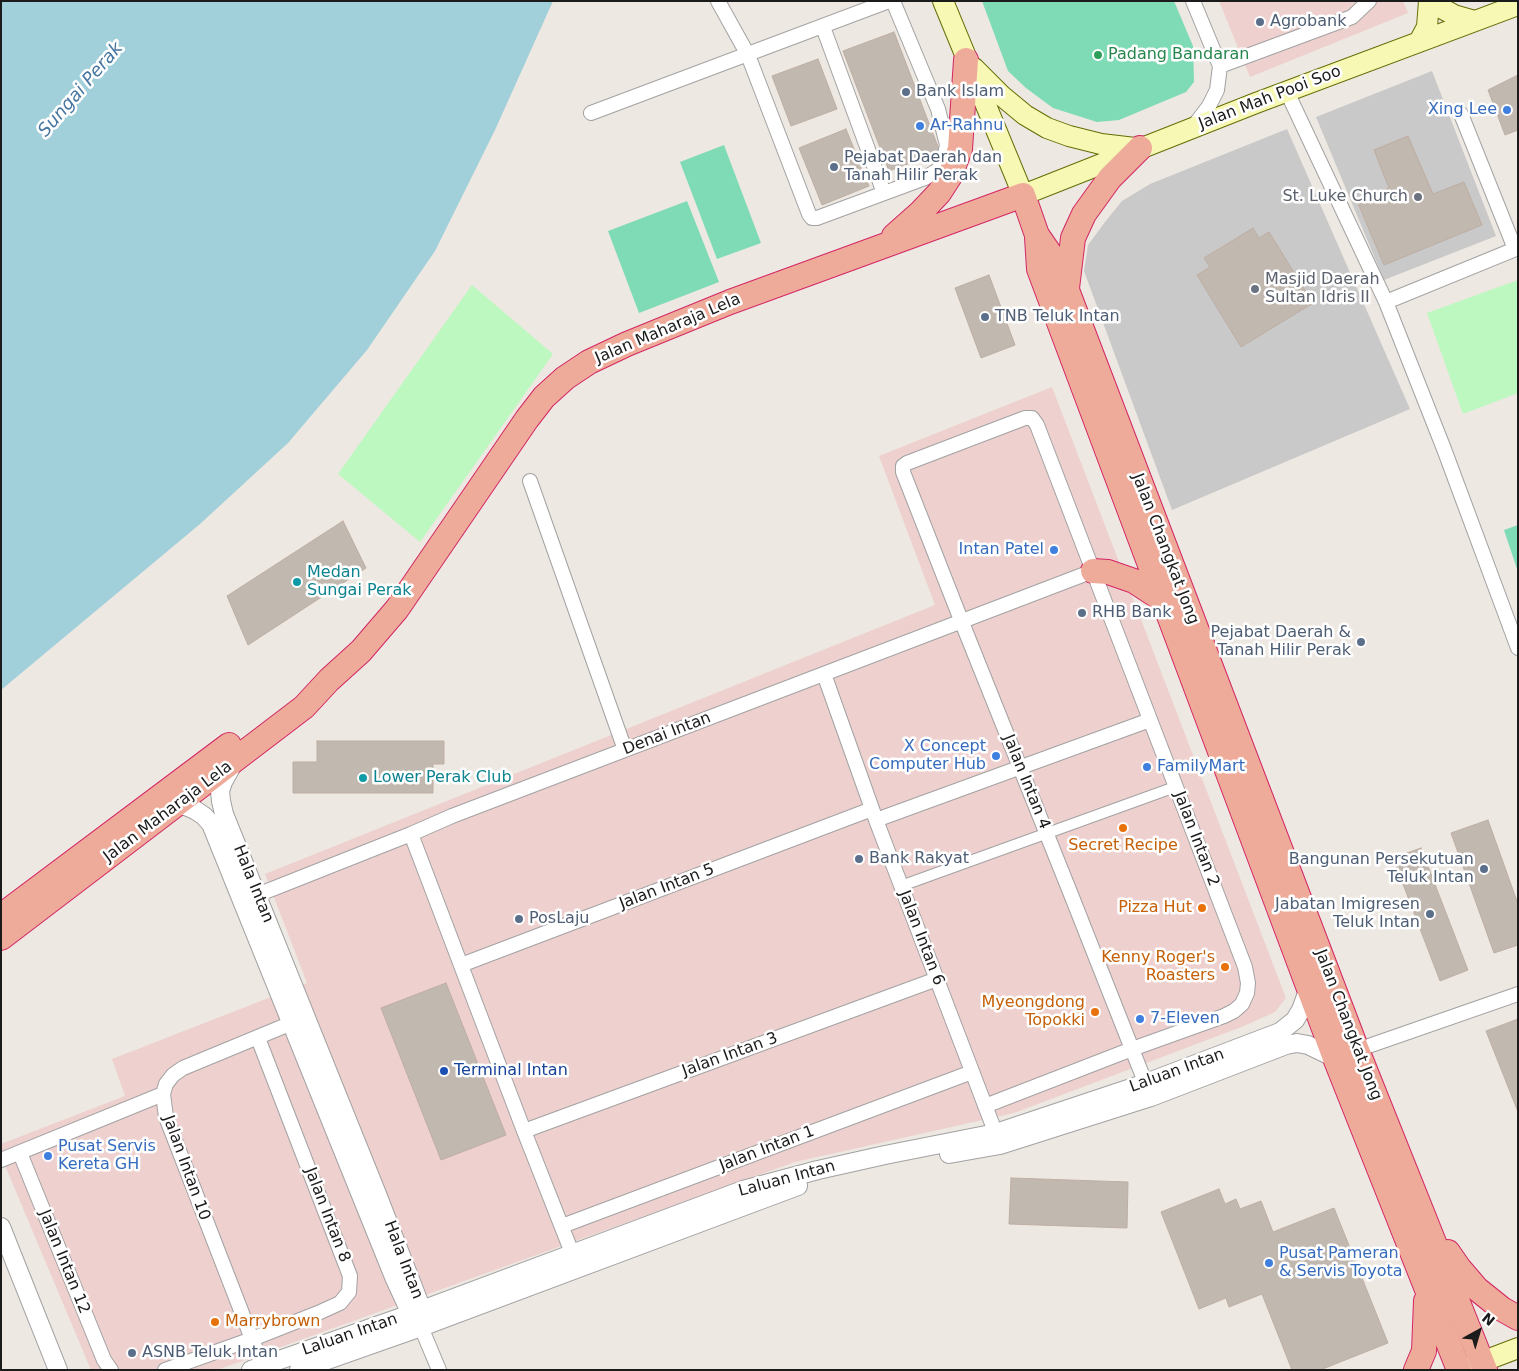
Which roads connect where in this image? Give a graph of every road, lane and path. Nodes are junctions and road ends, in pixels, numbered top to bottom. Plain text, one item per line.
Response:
1 (718, 1) edge
2 (891, 1) edge
3 (943, 1) edge
4 (1193, 1) edge
5 (1369, 1) edge
6 (1430, 1) edge
7 (1435, 1) edge
8 (1518, 5) edge
9 (1475, 21) junction
10 (823, 26) junction
11 (1419, 42) junction
12 (748, 55) junction
13 (966, 60) junction
14 (1220, 66) junction
15 (1287, 92) junction
16 (591, 113) dead end
17 (1462, 114) dead end
18 (1193, 128) junction
19 (1140, 148) junction
20 (884, 193) junction
21 (1023, 195) junction
22 (1037, 235) junction
23 (881, 246) junction
24 (1517, 249) edge
25 (1067, 291) junction
26 (1386, 302) junction
27 (1032, 418) joint
28 (530, 481) dead end
29 (1093, 571) junction
30 (1164, 600) junction
31 (961, 620) junction
32 (1518, 648) edge
33 (824, 674) junction
34 (329, 680) junction
35 (1150, 720) junction
36 (625, 750) junction
37 (236, 760) junction
38 (1020, 767) junction
39 (1175, 787) junction
40 (176, 806) junction
41 (874, 815) junction
42 (411, 834) junction
43 (1047, 835) junction
44 (901, 886) junction
45 (250, 898) junction
46 (1, 916) edge
47 (1, 938) edge
48 (461, 965) junction
49 (937, 980) junction
50 (1309, 988) junction
51 (1518, 994) edge
52 (299, 1020) junction
53 (258, 1038) junction
54 (1132, 1049) junction
55 (1357, 1050) junction
56 (1335, 1058) junction
57 (972, 1072) junction
58 (1148, 1090) junction
59 (164, 1094) junction
60 (985, 1106) junction
61 (524, 1131) junction
62 (998, 1139) junction
63 (20, 1153) junction
64 (1, 1160) edge
65 (1424, 1215) junction
66 (562, 1226) junction
67 (1, 1228) edge
68 (575, 1261) junction
69 (1426, 1289) junction
70 (418, 1317) junction
71 (1518, 1318) edge
72 (252, 1339) junction
73 (1518, 1348) edge
74 (259, 1368) edge
75 (1471, 1368) edge
76 (58, 1370) edge
77 (110, 1370) edge
78 (165, 1370) edge
79 (299, 1370) edge
80 (438, 1370) edge
81 (1416, 1370) edge

1 - 12 street
2 - 10 street
2 - 20 street
3 - 13 main road
4 - 14 street
5 - 14 street
6 - 11 main road
7 - 9 main road
8 - 9 main road, Jalan Mah Pooi Soo
9 - 11 main road, Jalan Mah Pooi Soo
10 - 12 street
10 - 20 street
11 - 15 main road, Jalan Mah Pooi Soo
12 - 16 street
12 - 20 street
13 - 19 main road
13 - 21 main road
13 - 23 highway
14 - 18 street
15 - 18 main road, Jalan Mah Pooi Soo
15 - 26 street
17 - 24 street
18 - 19 main road, Jalan Mah Pooi Soo
19 - 21 main road, Jalan Mah Pooi Soo
19 - 25 highway
21 - 22 highway, Jalan Changkat Jong
21 - 23 highway, Jalan Maharaja Lela
22 - 25 highway, Jalan Changkat Jong
22 - 30 highway, Jalan Changkat Jong
23 - 34 highway, Jalan Maharaja Lela
24 - 26 street
25 - 55 highway, Jalan Changkat Jong
26 - 32 street
27 - 29 street, Jalan Intan 2
27 - 31 street, Jalan Intan 4
28 - 36 street
29 - 30 highway
29 - 31 street, Denai Intan
29 - 35 street, Jalan Intan 2
30 - 50 highway, Jalan Changkat Jong
31 - 33 street, Denai Intan
31 - 38 street, Jalan Intan 4
33 - 36 street, Denai Intan
33 - 41 street, Jalan Intan 6
34 - 37 highway, Jalan Maharaja Lela
34 - 46 highway, Jalan Maharaja Lela
35 - 38 street, Jalan Intan 5
35 - 39 street, Jalan Intan 2
36 - 42 street, Denai Intan
37 - 40 highway, Jalan Maharaja Lela
37 - 45 street, Hala Intan
38 - 41 street, Jalan Intan 5
38 - 43 street, Jalan Intan 4
39 - 43 street
39 - 54 street, Jalan Intan 2
40 - 45 street, Hala Intan
40 - 47 highway, Jalan Maharaja Lela
41 - 44 street, Jalan Intan 6
41 - 48 street, Jalan Intan 5
42 - 45 street, Denai Intan
42 - 48 street
43 - 44 street
43 - 54 street, Jalan Intan 4
44 - 49 street, Jalan Intan 6
45 - 52 street, Hala Intan
48 - 61 street
49 - 57 street, Jalan Intan 6
49 - 61 street, Jalan Intan 3
50 - 56 highway, Jalan Changkat Jong
50 - 58 street, Laluan Intan
51 - 55 street
52 - 53 street, Jalan Intan 10
52 - 70 street, Hala Intan
53 - 59 street, Jalan Intan 10
53 - 72 street, Jalan Intan 8
54 - 58 street, Jalan Intan 4
54 - 60 street, Jalan Intan 2
55 - 65 highway, Jalan Changkat Jong
56 - 58 street, Laluan Intan
56 - 69 highway, Jalan Changkat Jong
57 - 60 street, Jalan Intan 6
57 - 66 street, Jalan Intan 1
58 - 62 street, Laluan Intan
59 - 63 street
59 - 72 street, Jalan Intan 10
60 - 62 street, Jalan Intan 6
61 - 66 street
62 - 68 street, Laluan Intan
63 - 64 street
63 - 77 street, Jalan Intan 12
65 - 71 highway
65 - 75 highway, Jalan Changkat Jong
66 - 68 street
67 - 76 street
68 - 70 street, Laluan Intan
69 - 75 highway, Jalan Changkat Jong
69 - 81 highway
70 - 74 street, Laluan Intan
70 - 79 street, Laluan Intan
70 - 80 street
72 - 74 street, Jalan Intan 10
72 - 78 street
73 - 75 main road

